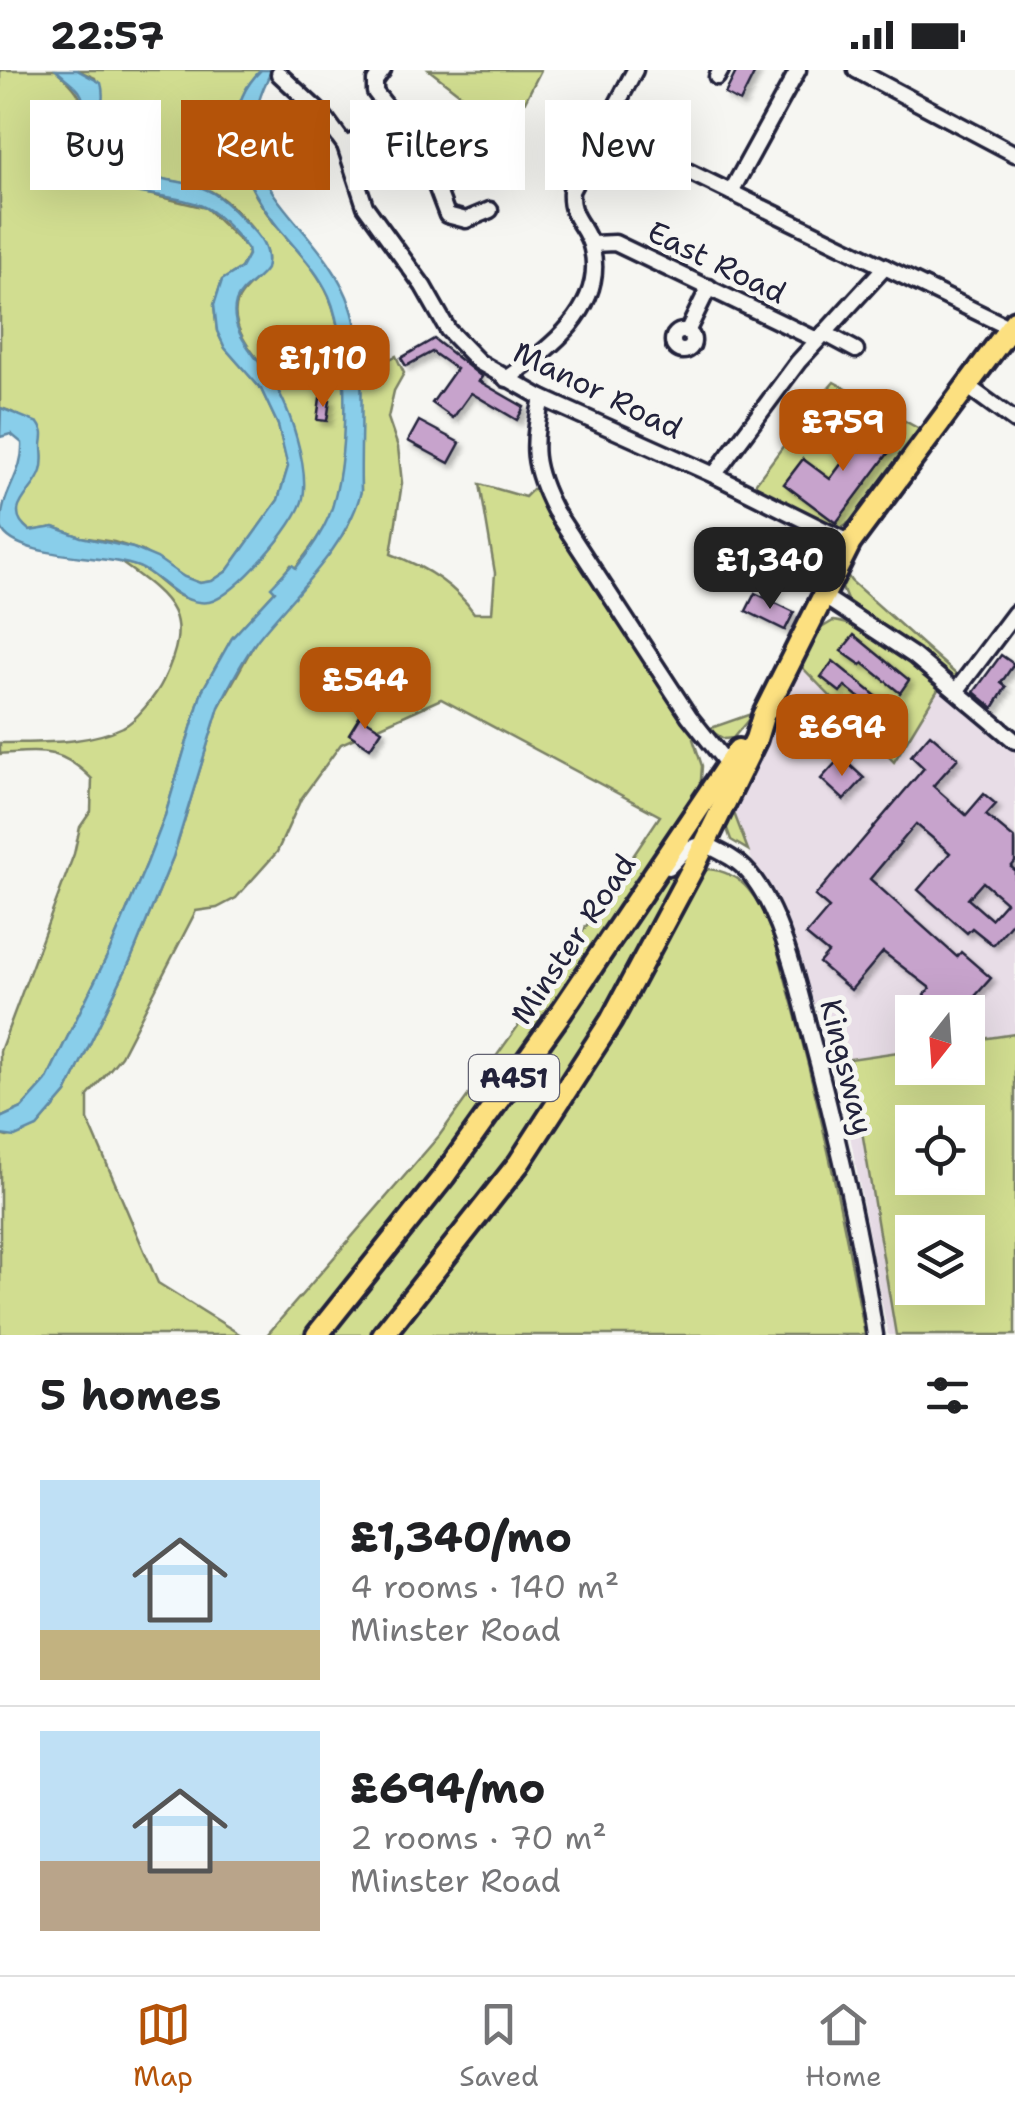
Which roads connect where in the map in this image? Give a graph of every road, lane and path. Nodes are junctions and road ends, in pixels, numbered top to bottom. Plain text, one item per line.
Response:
1 (383, 70) edge
2 (635, 70) edge
3 (798, 70) edge
4 (856, 70) edge
5 (280, 74) dead end
6 (380, 100) edge
7 (621, 100) edge
8 (350, 143) edge
9 (345, 145) junction
10 (1015, 154) edge
11 (691, 172) edge
12 (438, 190) edge
13 (572, 190) edge
14 (731, 192) junction
15 (490, 210) dead end
16 (592, 244) junction
17 (885, 266) junction
18 (709, 286) junction
19 (1013, 323) edge
20 (687, 332) dead end
21 (821, 337) junction
22 (856, 350) dead end
23 (506, 379) junction
24 (967, 386) junction
25 (542, 398) junction
26 (1015, 421) edge
27 (714, 475) junction
28 (850, 544) junction
29 (822, 596) junction
30 (1015, 612) edge
31 (957, 690) junction
32 (1015, 741) edge
33 (732, 770) junction
34 (698, 812) junction
35 (704, 844) junction
36 (562, 1012) junction
37 (317, 1335) edge
38 (383, 1335) edge
39 (875, 1335) edge

1 - 6 street
2 - 7 street
3 - 14 street
4 - 10 street
5 - 9 street, Manor Road
8 - 9 street
9 - 23 street, Manor Road
11 - 14 street
12 - 15 street
13 - 16 street
14 - 17 street
16 - 18 street, East Road
16 - 23 street
17 - 19 street
17 - 21 street
18 - 20 street
18 - 21 street, East Road
19 - 24 main road, Minster Road / A451
21 - 22 street, East Road
21 - 27 street
23 - 25 street, Manor Road
24 - 26 street
24 - 28 main road, Minster Road / A451
25 - 27 street, Manor Road
25 - 33 street
27 - 28 street, Manor Road
28 - 29 main road, Minster Road / A451
29 - 31 street
29 - 33 main road, Minster Road / A451
30 - 31 street
31 - 32 street
33 - 34 main road, Minster Road / A451
33 - 35 main road, Minster Road / A451
34 - 35 street
34 - 36 main road, Minster Road / A451
35 - 36 street
35 - 38 main road, Minster Road / A451
35 - 39 street, Kingsway
36 - 37 main road, Minster Road / A451

